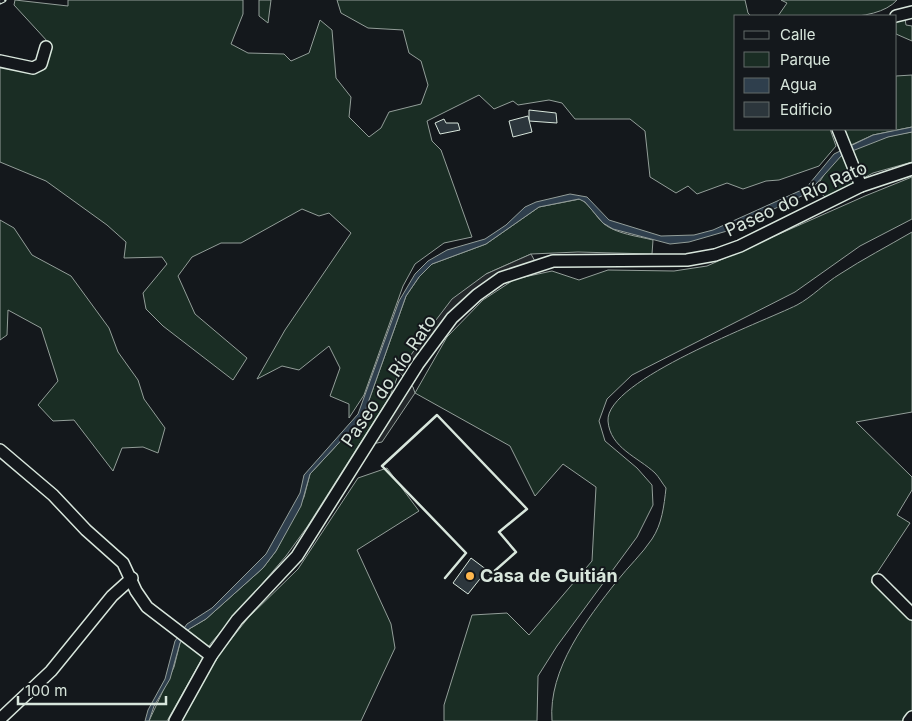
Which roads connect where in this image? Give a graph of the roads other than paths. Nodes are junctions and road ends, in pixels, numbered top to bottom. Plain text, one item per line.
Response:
1 (912, 12) edge
2 (897, 16) edge
3 (46, 46) dead end
4 (0, 61) edge
5 (838, 130) edge
6 (912, 169) edge
7 (859, 181) junction
8 (0, 450) edge
9 (132, 578) junction
10 (878, 580) dead end
11 (912, 614) edge
12 (211, 656) junction
13 (912, 717) edge
14 (0, 719) edge
15 (175, 721) edge
16 (910, 721) edge

1 - 2 street
3 - 4 street
5 - 7 street
6 - 7 street, Paseo do Río Rato
7 - 12 street, Paseo do Río Rato
8 - 9 street
9 - 12 street
9 - 14 street
10 - 11 street
12 - 15 street, Paseo do Río Rato
13 - 16 street

